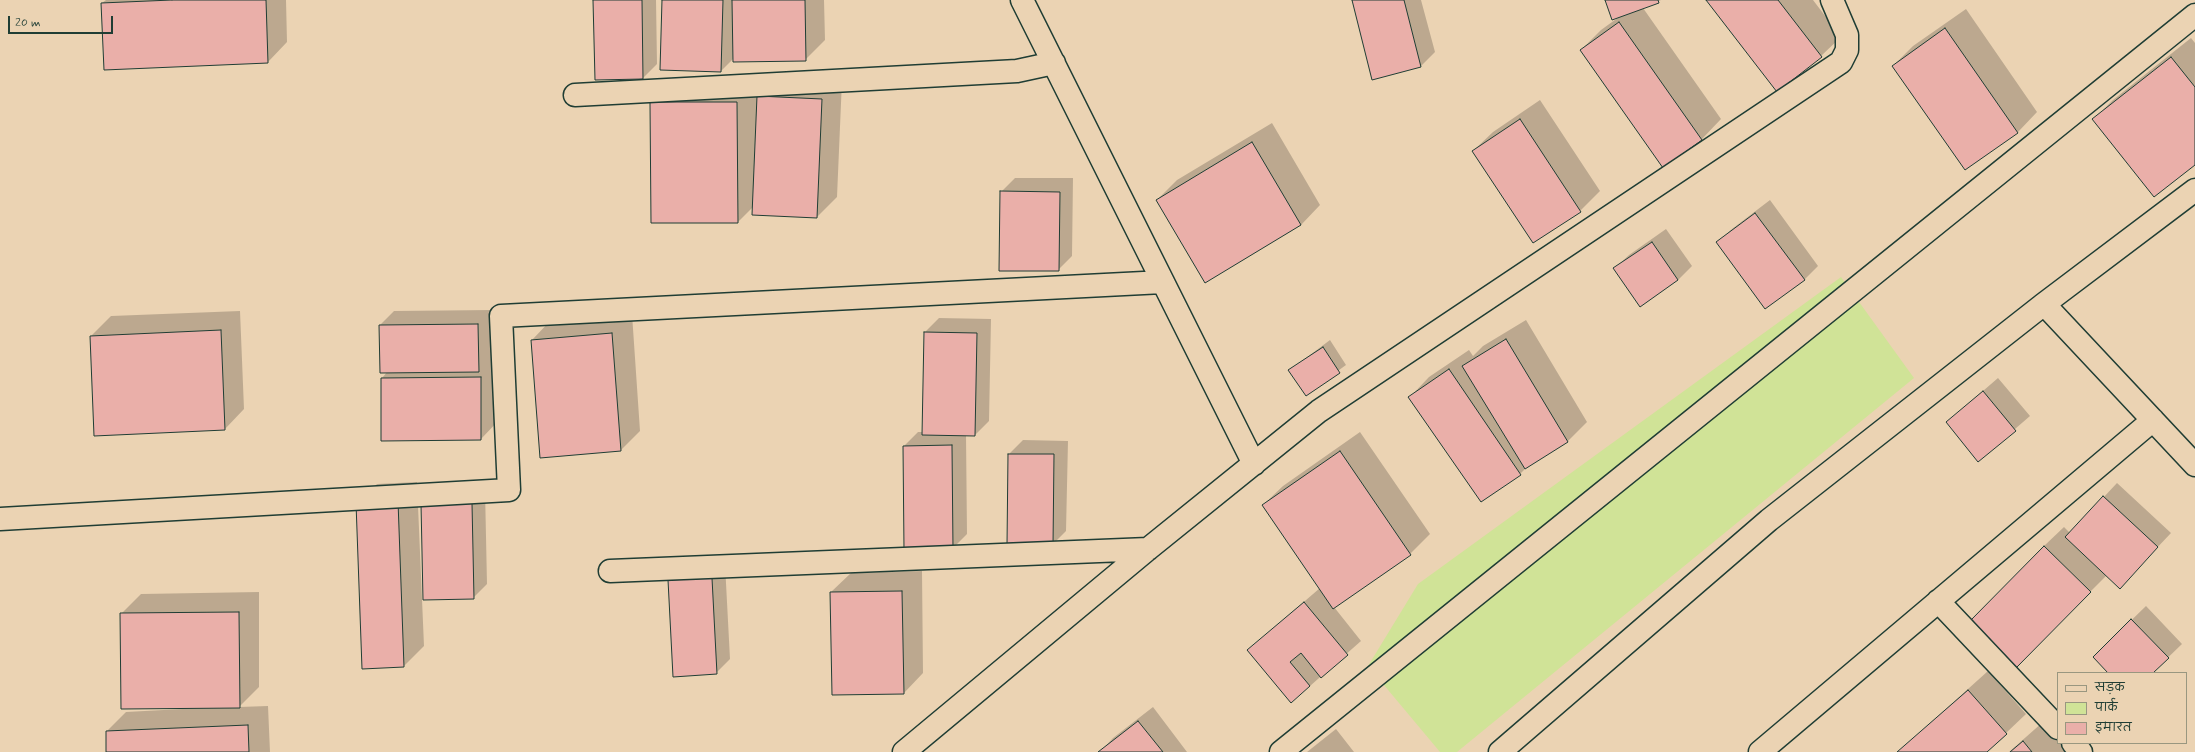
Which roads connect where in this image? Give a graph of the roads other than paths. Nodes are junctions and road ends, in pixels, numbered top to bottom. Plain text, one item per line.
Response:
1 (1022, 0) edge
2 (1832, 0) edge
3 (2195, 15) edge
4 (1054, 63) junction
5 (575, 95) dead end
6 (2195, 190) edge
7 (1163, 282) junction
8 (2044, 304) junction
9 (2153, 420) junction
10 (1254, 464) junction
11 (2195, 465) edge
12 (0, 519) edge
13 (1148, 549) junction
14 (610, 571) dead end
15 (1938, 601) junction
16 (2057, 727) edge
17 (2073, 744) edge
18 (904, 752) edge
19 (1280, 752) edge
20 (1500, 752) edge
21 (1760, 752) edge
22 (2081, 752) edge

1 - 4 street
2 - 10 street
3 - 19 street
4 - 5 street
4 - 7 street
6 - 8 street
7 - 10 street
7 - 12 street
8 - 9 street
8 - 20 street
9 - 11 street
9 - 15 street
10 - 13 street
13 - 14 street
13 - 18 street
15 - 16 street
15 - 21 street
17 - 22 street

